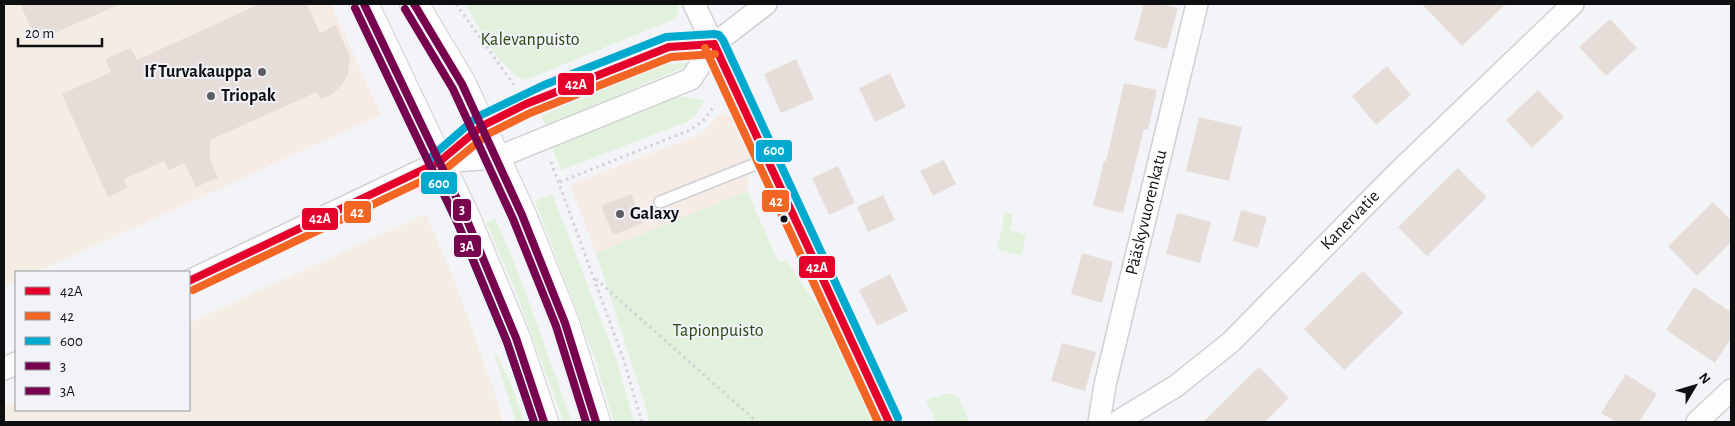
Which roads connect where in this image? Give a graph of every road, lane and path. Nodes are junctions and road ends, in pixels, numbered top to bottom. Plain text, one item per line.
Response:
1 (364, 4) edge
2 (414, 4) edge
3 (456, 4) edge
4 (694, 4) edge
5 (766, 4) edge
6 (1197, 4) edge
7 (1573, 4) edge
8 (714, 44) junction
9 (735, 93) junction
10 (526, 104) junction
11 (482, 126) junction
12 (542, 139) junction
13 (496, 158) junction
14 (768, 159) junction
15 (439, 162) junction
16 (560, 182) junction
17 (660, 202) dead end
18 (595, 279) junction
19 (190, 281) edge
20 (1731, 390) edge
21 (544, 422) edge
22 (596, 422) edge
23 (642, 422) edge
24 (757, 422) edge
25 (888, 422) edge
26 (1099, 422) edge
27 (1117, 422) edge
28 (1697, 422) edge

1 - 15 main road
2 - 11 main road
3 - 10 path
4 - 8 street
5 - 8 street
6 - 26 street, Pääskyvuorenkatu
7 - 27 street, Kanervatie
8 - 9 street
8 - 10 street
8 - 12 street
9 - 14 street
9 - 16 path
10 - 11 street
11 - 13 main road
11 - 15 street
12 - 13 street
12 - 16 path
13 - 15 street
13 - 22 main road
14 - 17 lane
14 - 25 street
15 - 19 street
15 - 21 main road
16 - 18 path
18 - 23 path
18 - 24 path
20 - 28 street

